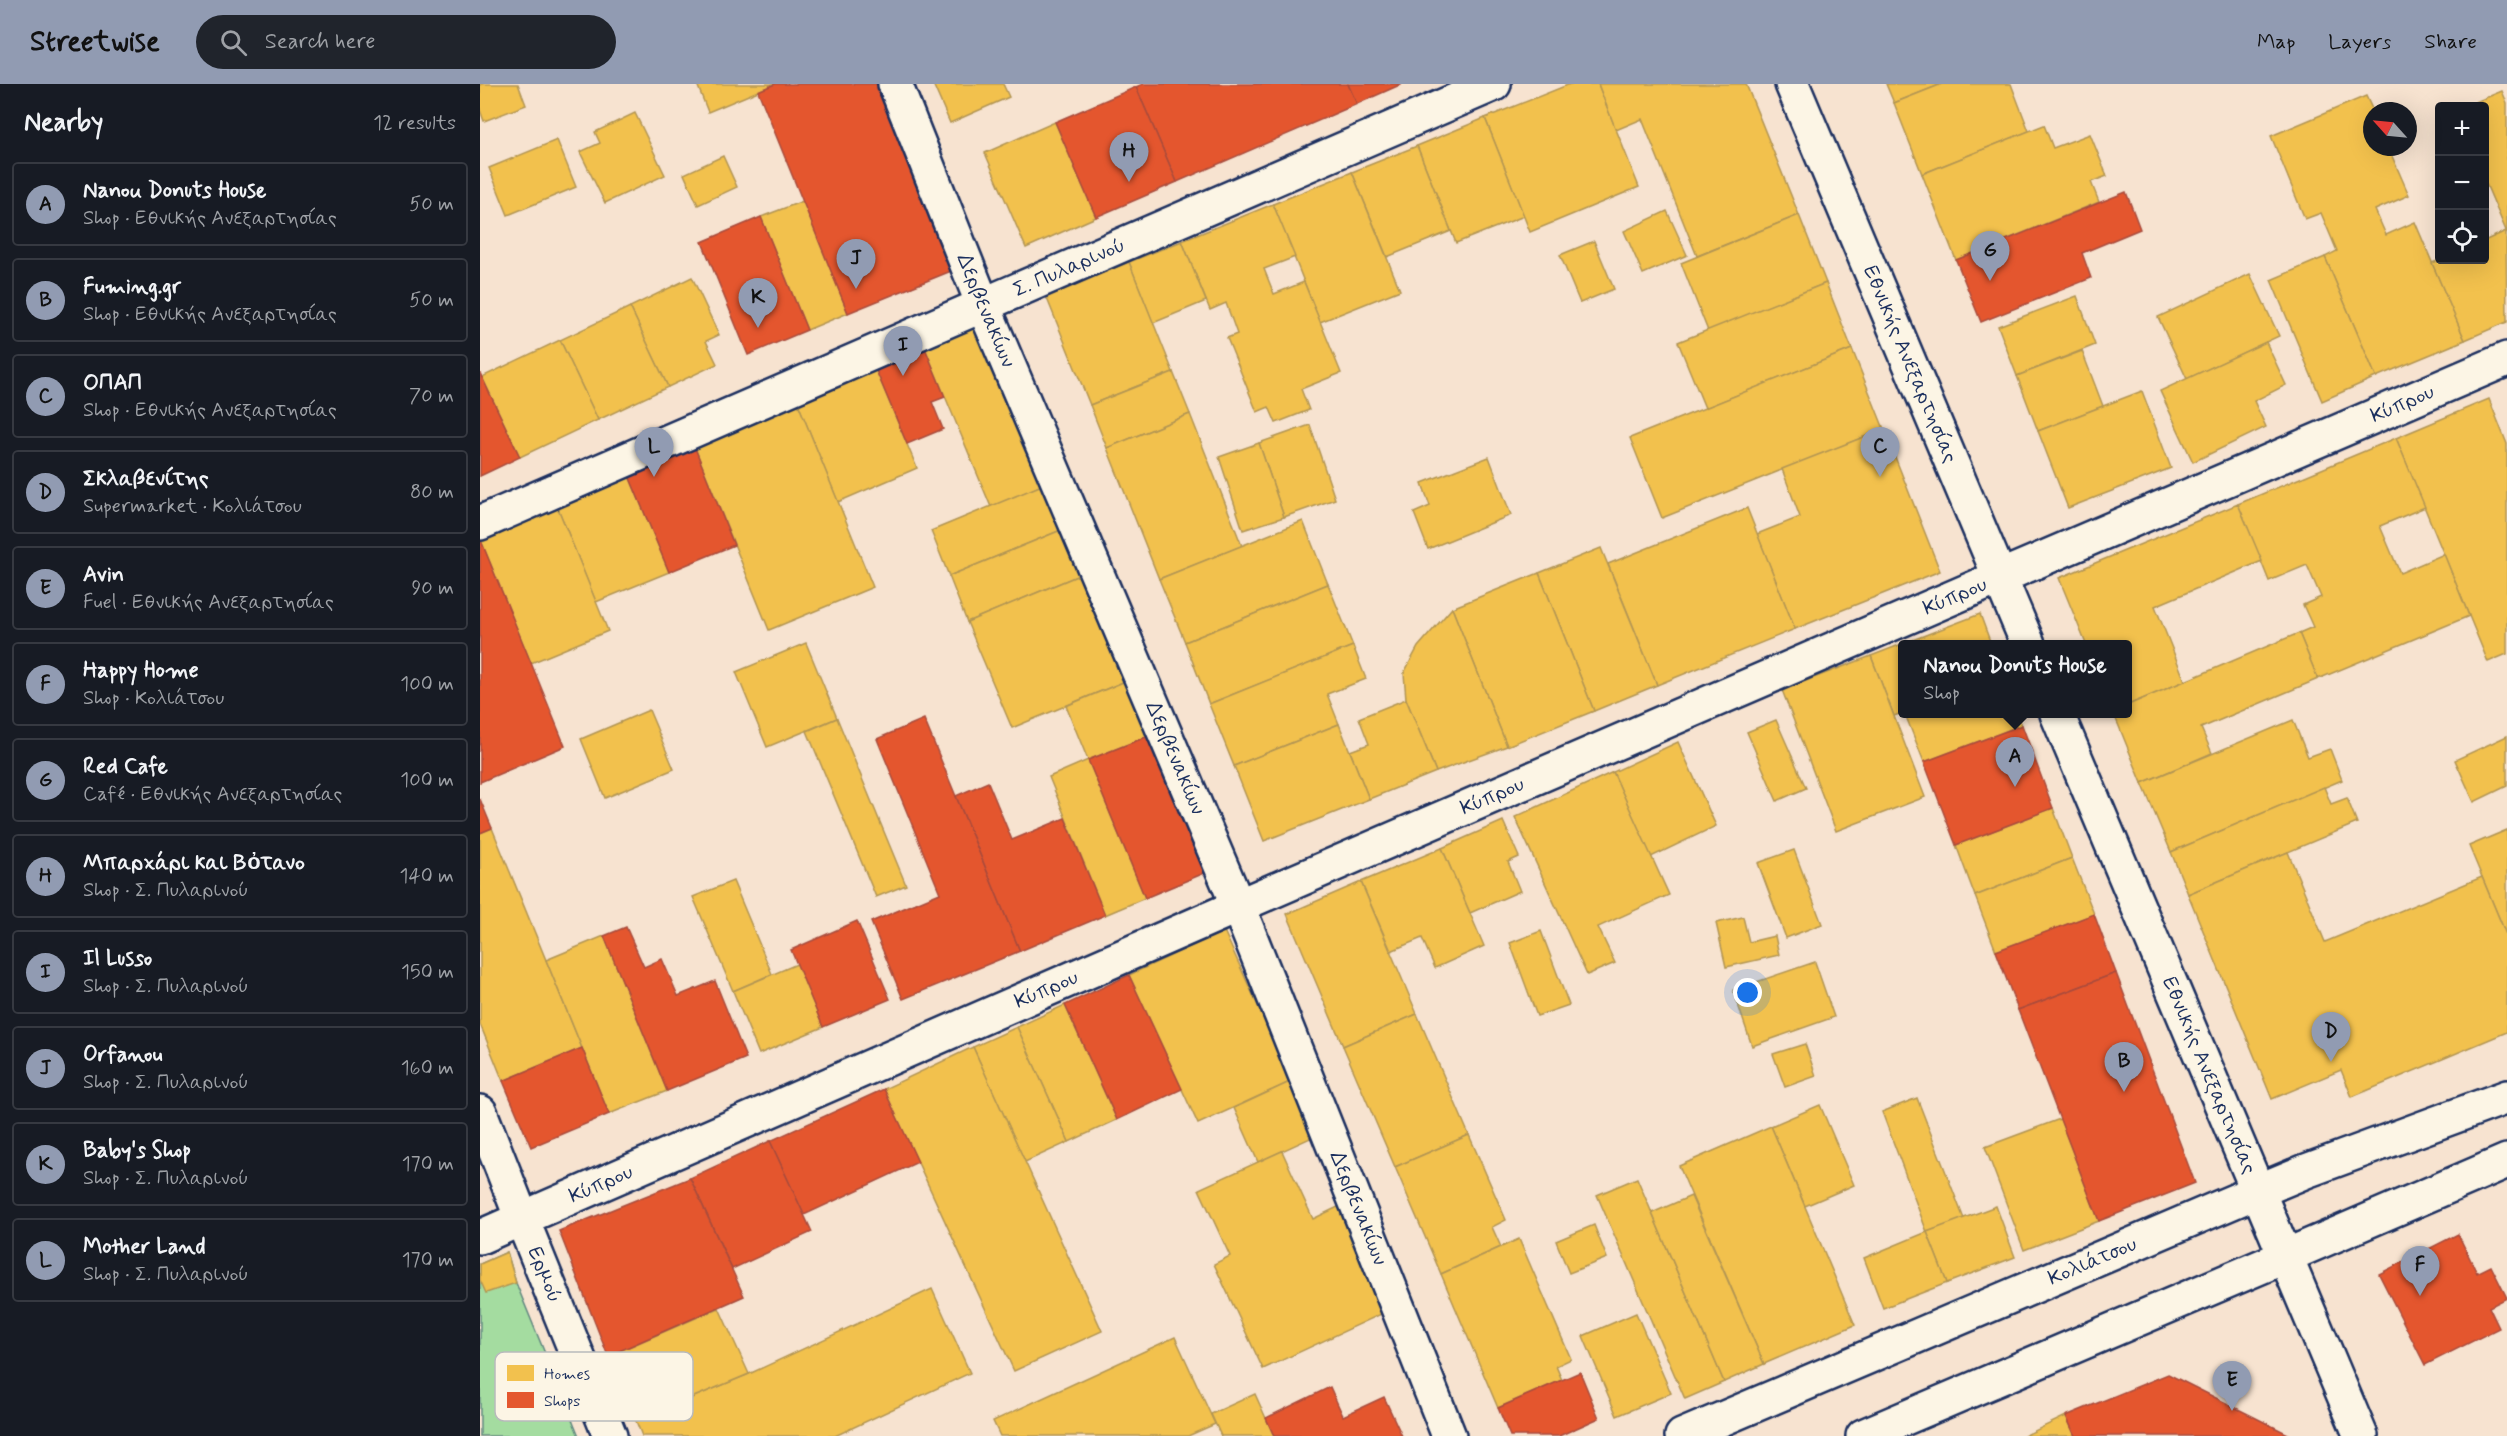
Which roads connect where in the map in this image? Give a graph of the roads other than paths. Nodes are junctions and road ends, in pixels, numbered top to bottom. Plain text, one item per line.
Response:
1 (894, 84) edge
2 (1494, 84) edge
3 (1792, 84) edge
4 (982, 305) junction
5 (2507, 359) edge
6 (480, 523) edge
7 (2000, 577) junction
8 (2026, 640) edge
9 (2059, 718) edge
10 (1238, 906) junction
11 (2507, 1097) edge
12 (480, 1112) edge
13 (2507, 1161) edge
14 (2258, 1191) junction
15 (522, 1219) junction
16 (480, 1237) edge
17 (2286, 1256) junction
18 (576, 1352) edge
19 (604, 1421) edge
20 (610, 1436) edge
21 (1449, 1436) edge
22 (1682, 1436) edge
23 (1863, 1436) edge
24 (2361, 1436) edge

1 - 4 street, Δερβενακίων
2 - 4 street, Σ. Πυλαρινού
3 - 7 street, Εθνικής Ανεξαρτησίας
4 - 6 street, Σ. Πυλαρινού
4 - 10 street, Δερβενακίων
5 - 7 street, Κύπρου
7 - 8 street, Εθνικής Ανεξαρτησίας
7 - 10 street, Κύπρου
9 - 14 street, Εθνικής Ανεξαρτησίας
10 - 15 street, Κύπρου
10 - 21 street, Δερβενακίων
11 - 14 street, Κολιάτσου
12 - 15 street, Ερμού
13 - 17 street
14 - 17 street, Εθνικής Ανεξαρτησίας
14 - 22 street, Κολιάτσου
15 - 16 street, Κύπρου
15 - 18 street, Ερμού
17 - 23 street
17 - 24 street, Εθνικής Ανεξαρτησίας
19 - 20 street, Ερμού

